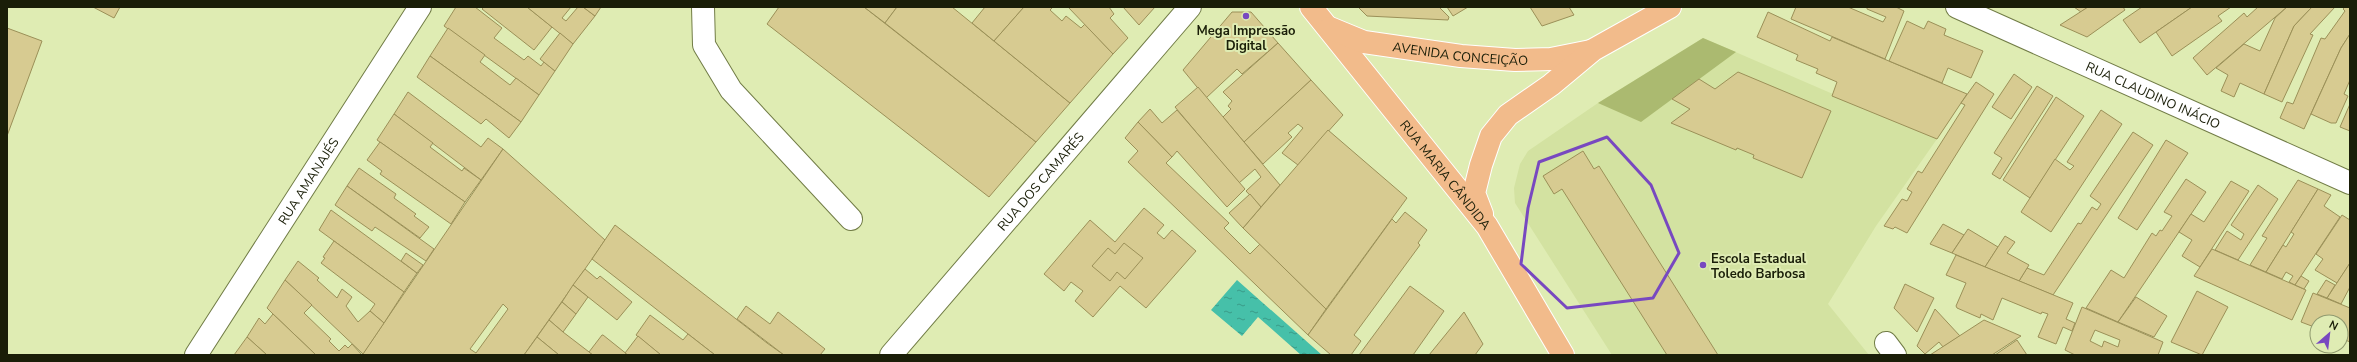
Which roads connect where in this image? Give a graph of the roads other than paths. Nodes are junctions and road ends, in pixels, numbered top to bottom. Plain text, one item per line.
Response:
1 (420, 7) edge
2 (703, 7) edge
3 (1190, 7) edge
4 (1310, 7) edge
5 (1670, 7) edge
6 (1957, 7) edge
7 (1329, 28) junction
8 (1593, 50) junction
9 (2350, 183) edge
10 (851, 219) dead end
11 (1487, 226) junction
12 (196, 355) edge
13 (891, 355) edge
14 (1563, 355) edge

1 - 12 street, RUA AMANAJÉS
2 - 10 street
3 - 13 street, RUA DOS CAMARÉS
4 - 7 main road, RUA MARIA CÂNDIDA
5 - 8 main road, AVENIDA CONCEIÇÃO
6 - 9 street, RUA CLAUDINO INÁCIO
7 - 8 main road, AVENIDA CONCEIÇÃO
7 - 11 main road, RUA MARIA CÂNDIDA
8 - 11 main road, AVENIDA CONCEIÇÃO
11 - 14 main road, RUA MARIA CÂNDIDA

